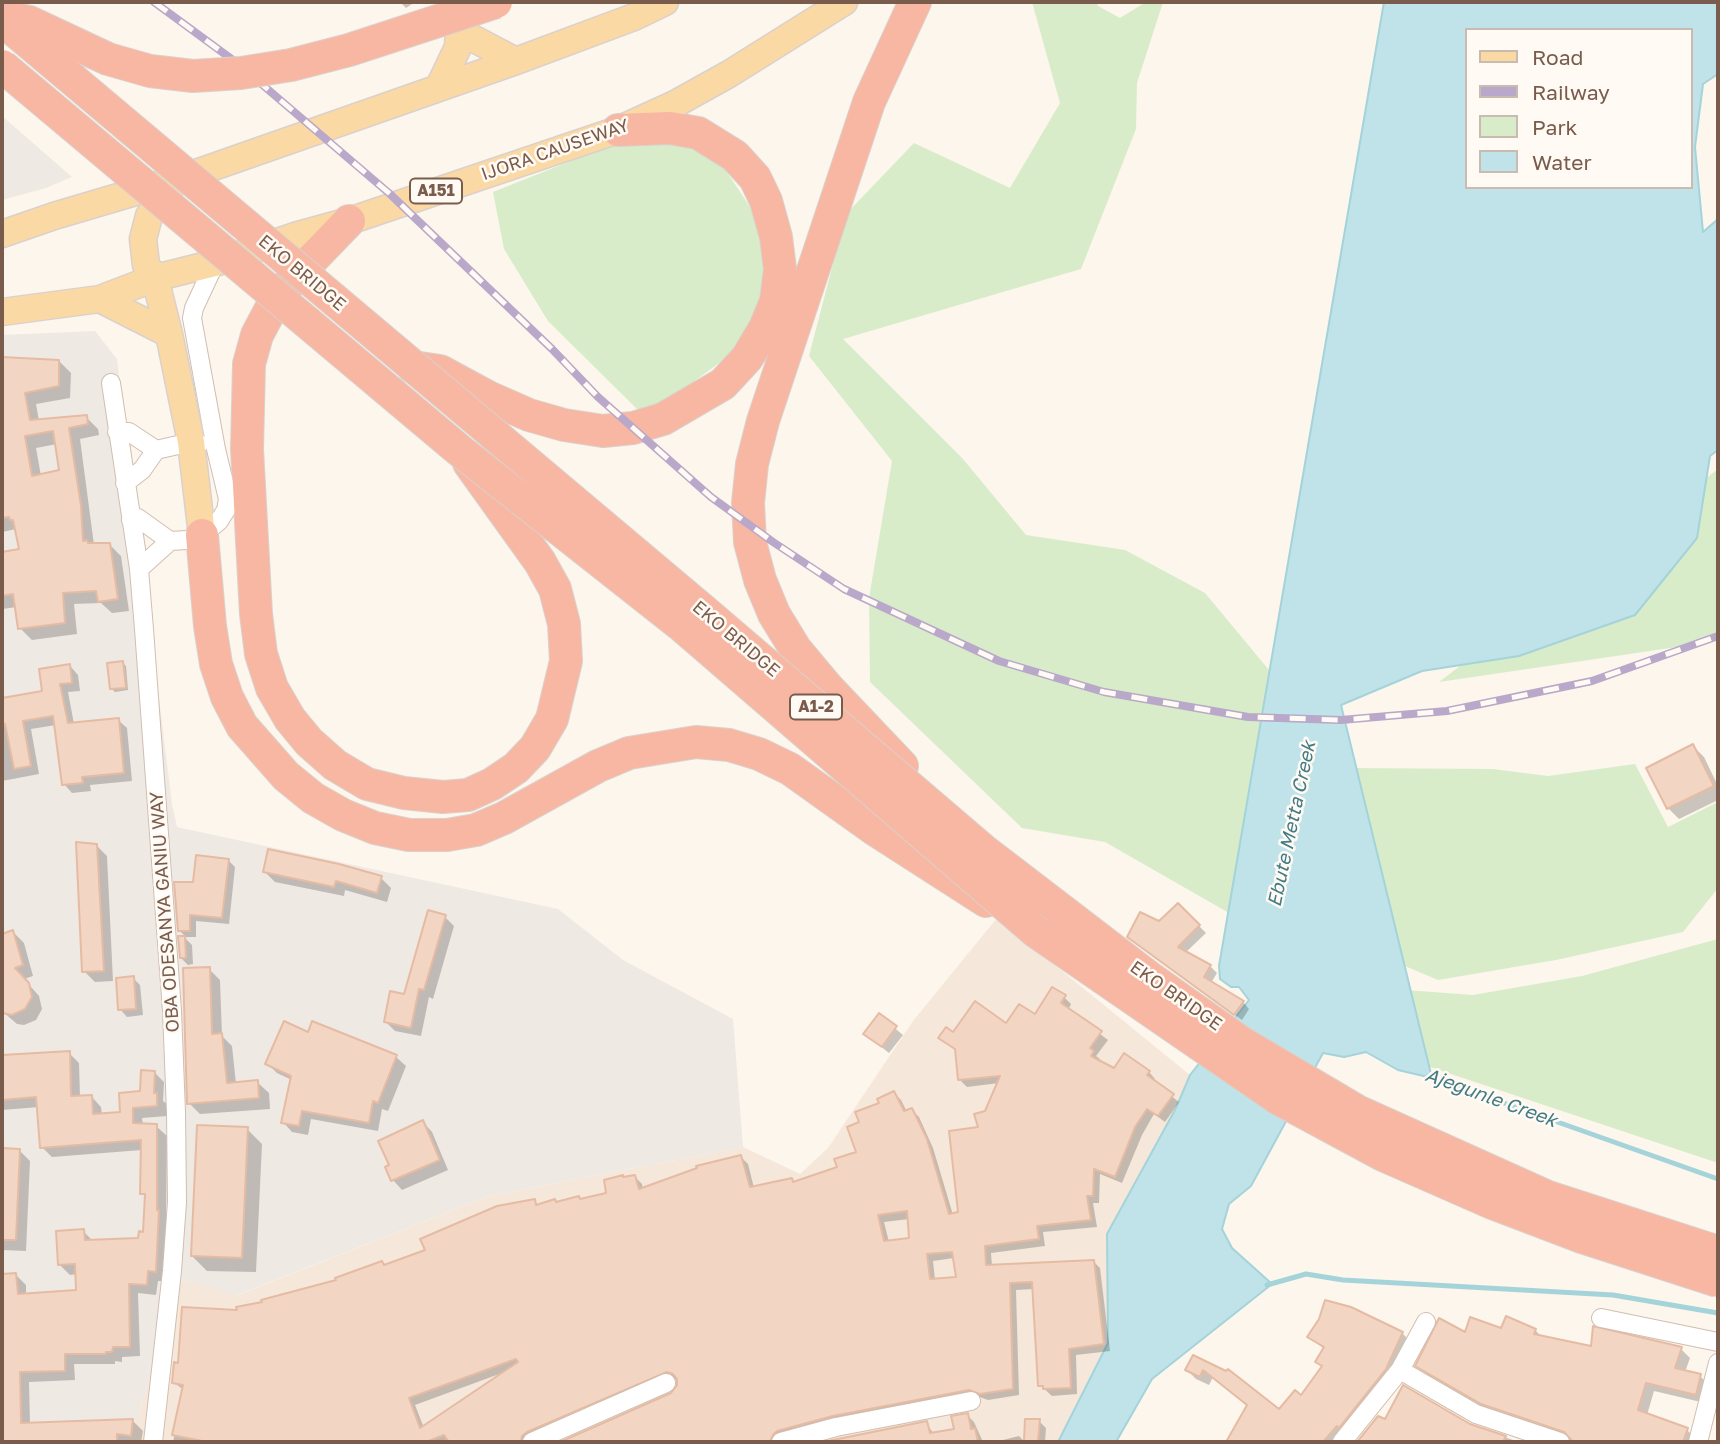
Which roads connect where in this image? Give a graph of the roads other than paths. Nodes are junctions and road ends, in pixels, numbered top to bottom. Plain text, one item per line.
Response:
1 (496, 2) edge
2 (665, 2) edge
3 (844, 2) edge
4 (915, 2) edge
5 (2, 18) edge
6 (516, 61) junction
7 (2, 66) edge
8 (439, 87) junction
9 (618, 131) junction
10 (179, 179) junction
11 (349, 220) junction
12 (2, 234) edge
13 (215, 263) junction
14 (155, 278) junction
15 (100, 299) junction
16 (2, 312) edge
17 (169, 334) junction
18 (413, 367) junction
19 (111, 383) dead end
20 (117, 432) junction
21 (204, 445) junction
22 (156, 450) junction
23 (459, 450) junction
24 (125, 483) junction
25 (131, 520) junction
26 (202, 535) junction
27 (170, 541) junction
28 (139, 569) junction
29 (983, 850) junction
30 (1035, 932) junction
31 (1718, 1252) edge
32 (1718, 1281) edge
33 (1601, 1318) dead end
34 (1426, 1322) dead end
35 (1718, 1342) edge
36 (1718, 1363) edge
37 (1400, 1370) junction
38 (666, 1382) dead end
39 (971, 1401) dead end
40 (1712, 1415) edge
41 (153, 1442) edge
42 (532, 1442) edge
43 (781, 1442) edge
44 (1342, 1442) edge
45 (1560, 1442) edge
46 (1698, 1442) edge

1 - 5 highway, bridge
2 - 6 main road
3 - 9 main road, IJORA CAUSEWAY / A151
4 - 29 highway, bridge
5 - 18 highway, EKO BRIDGE / A1-2, bridge
6 - 8 main road
6 - 8 main road
7 - 23 highway, EKO BRIDGE / A1-2, bridge
8 - 10 main road
9 - 11 main road, IJORA CAUSEWAY / A151
9 - 18 highway
10 - 12 main road
10 - 14 main road
11 - 13 main road, IJORA CAUSEWAY / A151
11 - 23 highway, bridge
13 - 14 main road, IJORA CAUSEWAY / A151
13 - 21 street
14 - 15 main road, IJORA CAUSEWAY / A151
14 - 17 main road
15 - 16 main road, IJORA CAUSEWAY / A151
15 - 17 main road
17 - 21 main road
18 - 29 highway, EKO BRIDGE / A1-2, bridge
19 - 20 street, OBA ODESANYA GANIU WAY
20 - 22 street
20 - 24 street, OBA ODESANYA GANIU WAY
21 - 22 street
21 - 26 main road
22 - 24 street
23 - 30 highway, EKO BRIDGE / A1-2, bridge
24 - 25 street, OBA ODESANYA GANIU WAY
25 - 27 street
25 - 28 street, OBA ODESANYA GANIU WAY
26 - 27 street
26 - 30 highway, bridge
27 - 28 street
28 - 41 street, OBA ODESANYA GANIU WAY
29 - 31 highway, EKO BRIDGE / A1-2, bridge
30 - 32 highway, EKO BRIDGE / A1-2, bridge
33 - 35 street
34 - 37 street
36 - 40 street
37 - 44 street
37 - 45 street
38 - 42 street
39 - 43 street
40 - 46 street

